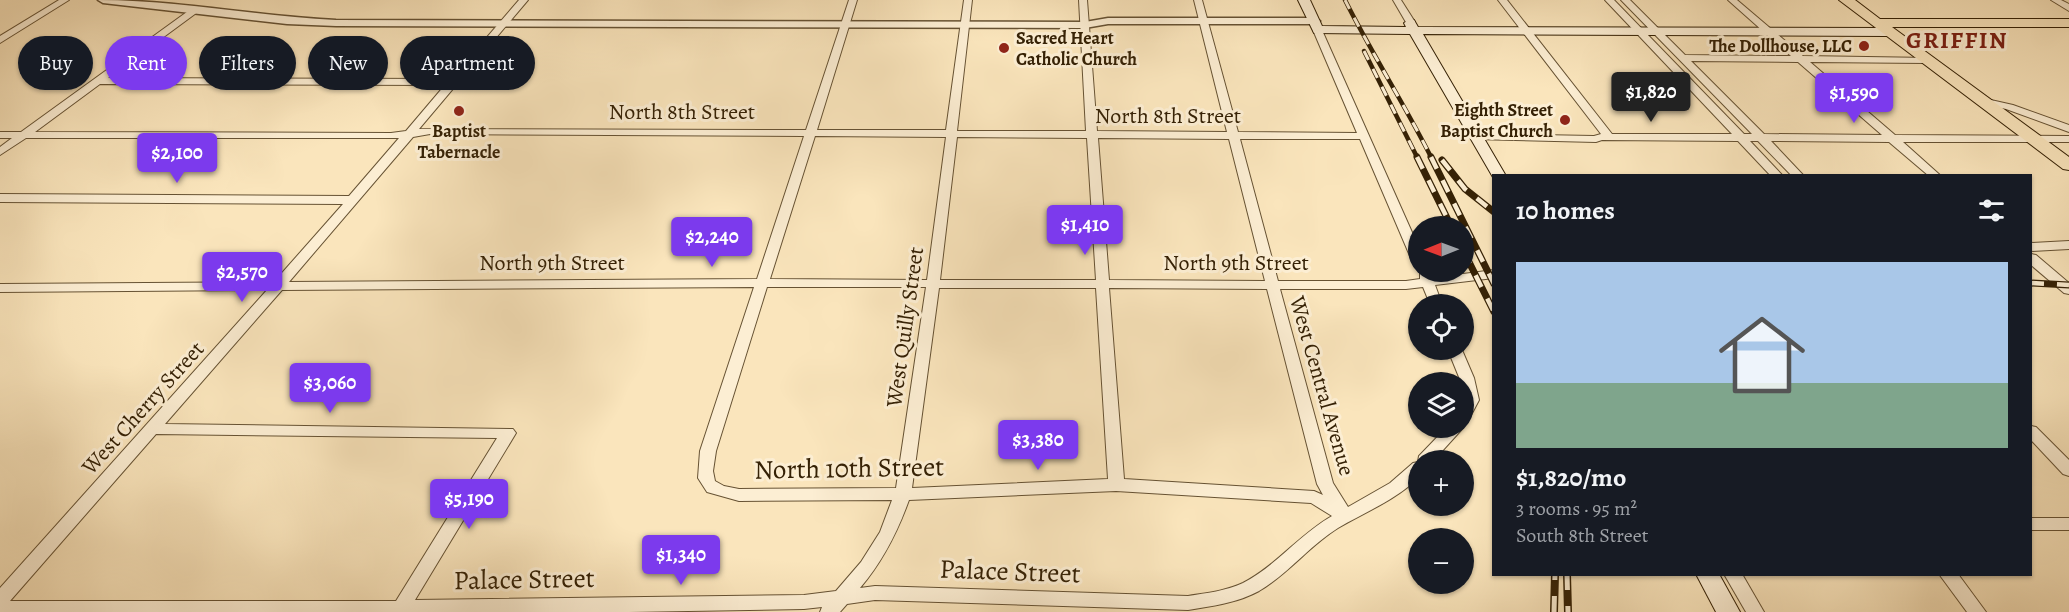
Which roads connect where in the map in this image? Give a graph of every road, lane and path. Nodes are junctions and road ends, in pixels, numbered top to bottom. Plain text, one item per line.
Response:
1 (65, 0) edge
2 (103, 0) edge
3 (524, 0) edge
4 (853, 0) edge
5 (968, 0) edge
6 (1083, 0) edge
7 (1198, 0) edge
8 (1304, 0) edge
9 (1397, 0) edge
10 (1502, 0) edge
11 (1609, 0) edge
12 (1625, 0) edge
13 (1732, 0) edge
14 (1846, 0) edge
15 (2055, 0) edge
16 (133, 2) edge
17 (2069, 8) edge
18 (194, 11) junction
19 (2069, 23) edge
20 (504, 24) junction
21 (845, 24) junction
22 (965, 25) junction
23 (1085, 25) junction
24 (1204, 25) junction
25 (1316, 26) junction
26 (1412, 26) junction
27 (1523, 26) junction
28 (1642, 26) junction
29 (1763, 27) junction
30 (1883, 27) junction
31 (2069, 32) edge
32 (494, 36) edge
33 (0, 40) edge
34 (1684, 58) junction
35 (1801, 59) junction
36 (1927, 60) junction
37 (97, 81) junction
38 (400, 82) edge
39 (447, 90) edge
40 (1982, 101) junction
41 (2069, 129) edge
42 (410, 134) junction
43 (811, 134) junction
44 (0, 135) edge
45 (23, 135) junction
46 (951, 135) junction
47 (1091, 136) junction
48 (1233, 136) junction
49 (1364, 136) junction
50 (1476, 137) junction
51 (1604, 137) junction
52 (1742, 138) junction
53 (1763, 138) junction
54 (1894, 139) junction
55 (2033, 139) junction
56 (2069, 139) edge
57 (0, 152) edge
58 (2069, 165) edge
59 (1498, 174) edge
60 (1776, 174) edge
61 (1798, 174) edge
62 (1934, 174) edge
63 (0, 198) edge
64 (354, 200) junction
65 (1408, 238) edge
66 (2069, 245) edge
67 (2032, 247) edge
68 (2032, 259) edge
69 (1492, 274) edge
70 (1474, 275) edge
71 (1413, 282) edge
72 (761, 283) junction
73 (280, 284) junction
74 (933, 284) junction
75 (1103, 284) junction
76 (1271, 284) junction
77 (0, 288) edge
78 (2069, 290) edge
79 (152, 429) junction
80 (2032, 432) edge
81 (1446, 438) edge
82 (1434, 450) edge
83 (2069, 470) edge
84 (1408, 480) edge
85 (1116, 485) junction
86 (903, 494) junction
87 (1345, 515) junction
88 (2032, 524) edge
89 (2069, 524) edge
90 (1708, 576) edge
91 (1722, 576) edge
92 (1734, 576) edge
93 (1950, 576) edge
94 (840, 598) junction
95 (0, 600) edge
96 (0, 608) edge
97 (401, 608) junction
98 (172, 610) edge
99 (335, 610) edge
100 (829, 612) edge
101 (1729, 612) edge
102 (1755, 612) edge
103 (1977, 612) edge

1 - 33 street
2 - 16 street
3 - 20 street, West Cherry Street
4 - 21 street
5 - 22 street, West Quilly Street
6 - 23 street
7 - 24 street, West Central Avenue
8 - 25 main road
9 - 26 street
10 - 27 street
11 - 28 street
12 - 28 street
13 - 29 street
14 - 30 main road
15 - 17 street
16 - 18 street
18 - 20 street
18 - 37 street
19 - 30 main road
20 - 21 street
20 - 32 street, West Cherry Street
21 - 22 street
21 - 43 street
22 - 23 street
22 - 46 street, West Quilly Street
23 - 24 street
23 - 47 street
24 - 25 street
24 - 48 street, West Central Avenue
25 - 26 main road
25 - 49 street
26 - 27 main road
26 - 50 main road
27 - 28 main road
27 - 51 street
28 - 29 main road
28 - 34 street
28 - 52 street
29 - 30 main road
29 - 35 street
30 - 31 main road
30 - 36 main road
34 - 35 street
34 - 53 street
35 - 36 street
35 - 54 street
36 - 40 main road
37 - 38 street
37 - 45 street
39 - 42 street, West Cherry Street
40 - 41 street
40 - 55 main road
42 - 43 street, North 8th Street
42 - 45 street, North 8th Street
42 - 64 street, West Cherry Street
43 - 46 street, North 8th Street
43 - 72 street
44 - 45 street, North 8th Street
45 - 57 street
46 - 47 street, North 8th Street
46 - 74 street, West Quilly Street
47 - 48 street, North 8th Street
47 - 75 street
48 - 49 street, North 8th Street
48 - 76 street, West Central Avenue
49 - 65 street
50 - 51 street
50 - 59 main road
51 - 52 street
52 - 53 street
52 - 60 street
53 - 54 street
53 - 61 street
54 - 55 street
54 - 62 street
55 - 56 street
55 - 58 main road
63 - 64 street
64 - 73 street, West Cherry Street
66 - 67 street
68 - 78 street
69 - 70 street, North 9th Street
71 - 76 street, North 9th Street
72 - 73 street, North 9th Street
72 - 74 street, North 9th Street
72 - 86 street, North 10th Street
73 - 77 street, North 9th Street
73 - 79 street, West Cherry Street
74 - 75 street, North 9th Street
74 - 86 street, West Quilly Street
75 - 76 street, North 9th Street
75 - 85 street
76 - 87 street, West Central Avenue
79 - 95 street, West Cherry Street
79 - 97 street
80 - 83 street
81 - 82 street
84 - 87 street, Palace Street
85 - 86 street, North 10th Street
85 - 87 street, North 10th Street
86 - 94 street, West Quilly Street
87 - 94 street, Palace Street
88 - 89 street
90 - 101 main road
91 - 101 main road
92 - 102 street
93 - 103 street
94 - 97 street, Palace Street
94 - 100 street, West Quilly Street
96 - 98 street, Palace Street
97 - 99 street, Palace Street
98 - 99 street, Palace Street

